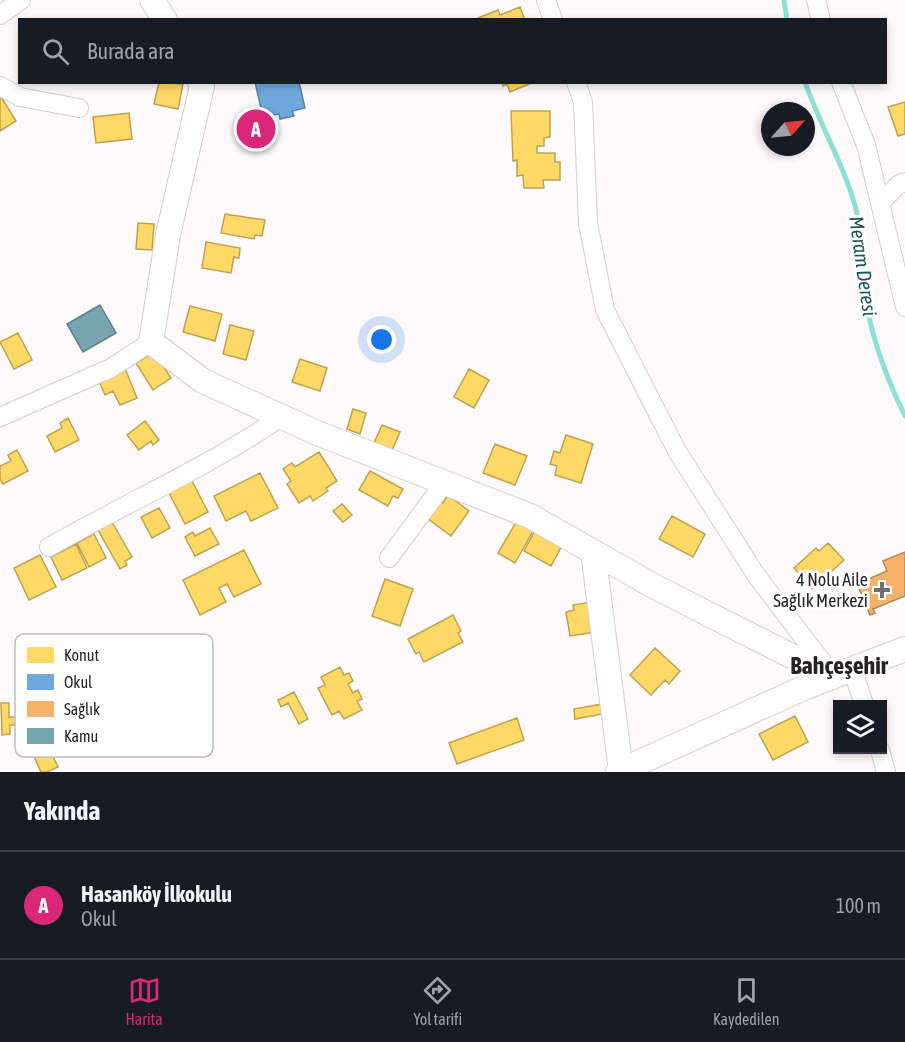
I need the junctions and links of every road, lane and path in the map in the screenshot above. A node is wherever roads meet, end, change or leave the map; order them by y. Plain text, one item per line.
1 (21, 0) edge
2 (152, 0) edge
3 (546, 0) edge
4 (816, 0) edge
5 (0, 15) edge
6 (164, 18) edge
7 (552, 18) edge
8 (820, 18) edge
9 (200, 84) edge
10 (577, 84) edge
11 (842, 84) edge
12 (0, 86) edge
13 (79, 108) dead end
14 (905, 182) edge
15 (880, 202) junction
16 (905, 307) edge
17 (151, 342) junction
18 (0, 417) edge
19 (281, 417) junction
20 (444, 483) junction
21 (50, 547) dead end
22 (593, 552) junction
23 (389, 558) dead end
24 (905, 649) edge
25 (843, 673) junction
26 (861, 700) edge
27 (881, 754) edge
28 (620, 771) edge
29 (886, 772) edge

1 - 5 street
2 - 6 street
3 - 7 street
4 - 8 street
9 - 17 street
10 - 25 street
11 - 15 street
12 - 13 street
14 - 15 street
15 - 16 street
17 - 18 street
17 - 19 street
19 - 20 street
19 - 21 street
20 - 22 street
20 - 23 street
22 - 25 street
22 - 28 street
24 - 25 street
25 - 26 street
25 - 28 street
27 - 29 street

